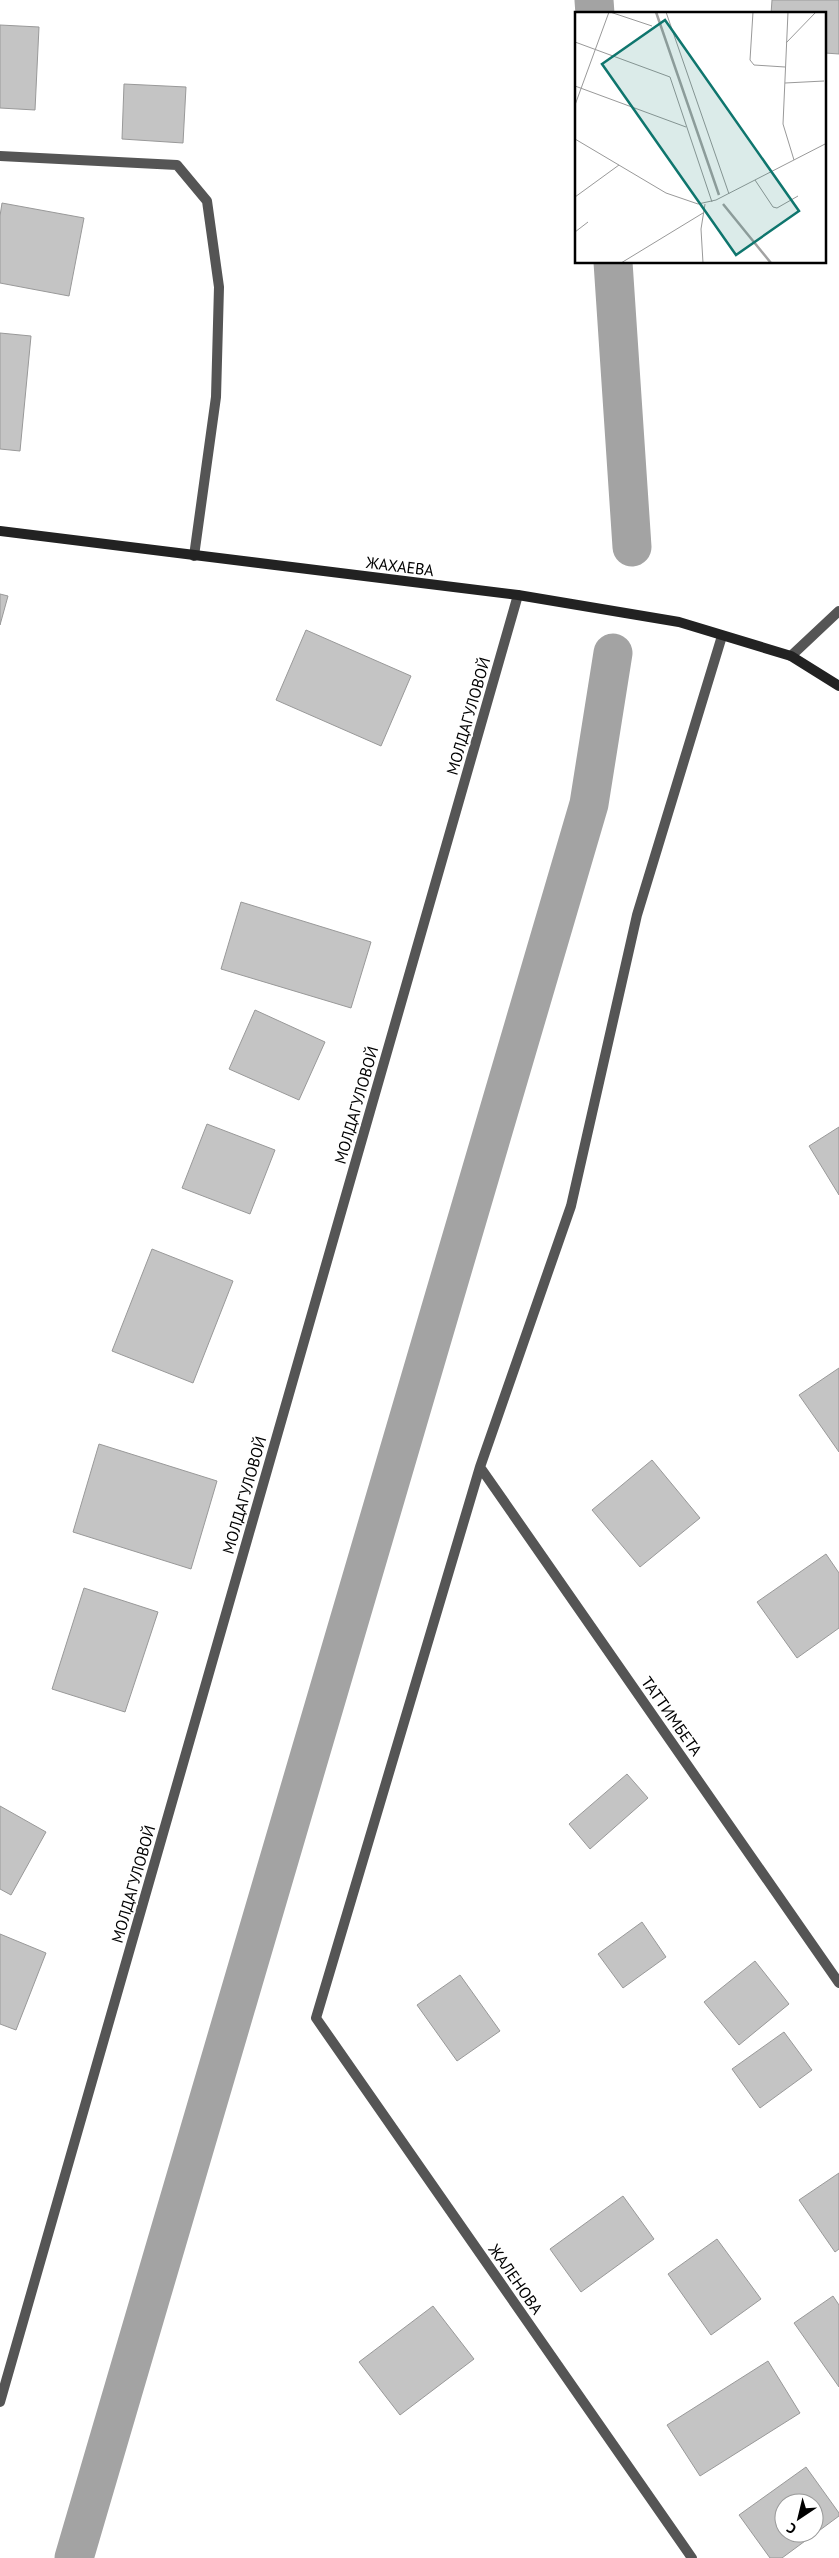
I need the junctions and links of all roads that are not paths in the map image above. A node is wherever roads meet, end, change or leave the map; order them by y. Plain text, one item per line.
1 (0, 156) edge
2 (0, 531) edge
3 (194, 556) junction
4 (518, 595) junction
5 (839, 611) edge
6 (722, 636) junction
7 (791, 656) junction
8 (839, 686) edge
9 (480, 1467) junction
10 (839, 1982) edge
11 (0, 2402) edge
12 (692, 2558) edge

1 - 3 street
2 - 3 street, ЖАХАЕВА
3 - 4 street, ЖАХАЕВА
4 - 6 street, ЖАХАЕВА
4 - 11 street, МОЛДАГУЛОВОЙ
5 - 7 street
6 - 7 street, ЖАХАЕВА
6 - 9 street
7 - 8 street, ЖАХАЕВА
9 - 10 street, ТАТТИМБЕТА
9 - 12 street, ЖАЛЕНОВА

